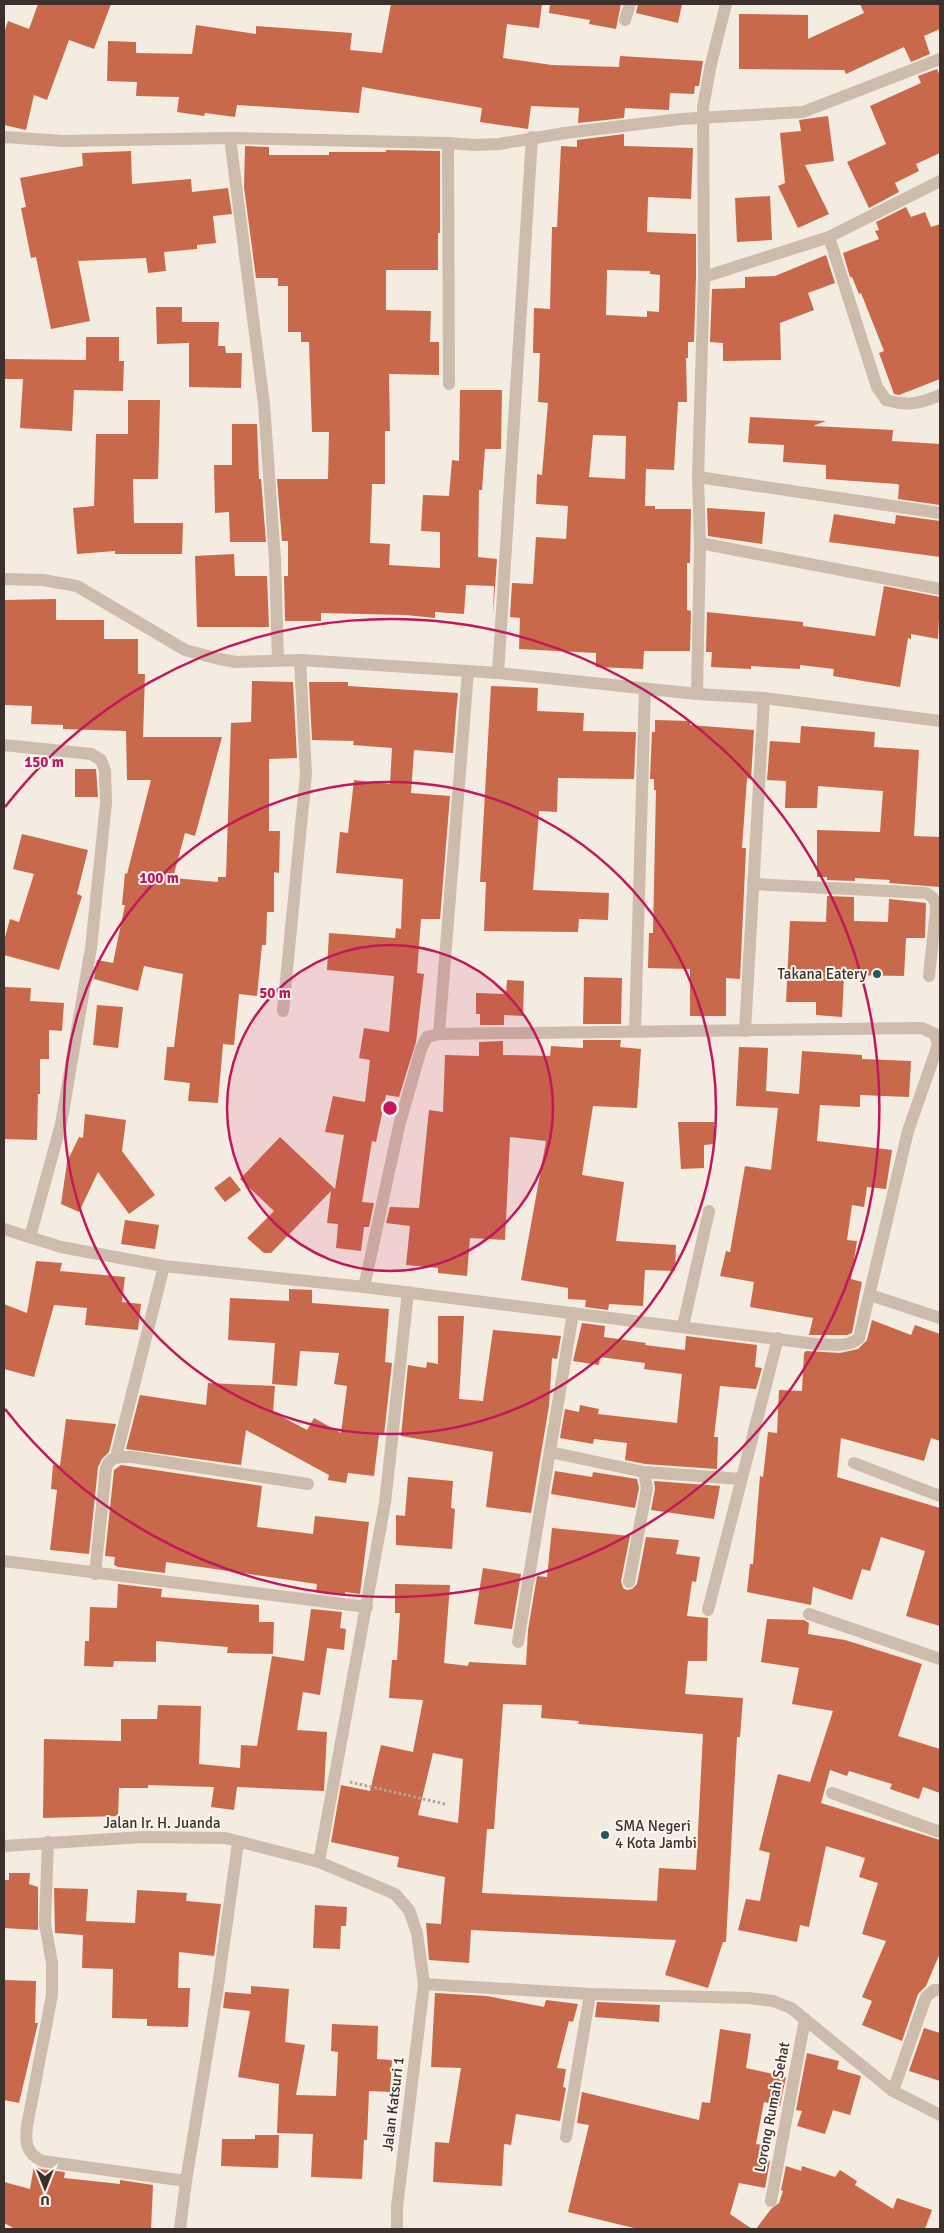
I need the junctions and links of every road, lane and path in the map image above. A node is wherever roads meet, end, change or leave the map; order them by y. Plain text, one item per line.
1 (630, 4) edge
2 (726, 4) edge
3 (625, 20) dead end
4 (939, 64) edge
5 (704, 117) junction
6 (4, 137) edge
7 (532, 137) junction
8 (230, 138) junction
9 (448, 143) junction
10 (940, 182) edge
11 (829, 237) junction
12 (704, 277) junction
13 (449, 384) dead end
14 (940, 395) edge
15 (698, 477) junction
16 (940, 513) edge
17 (700, 543) junction
18 (4, 579) edge
19 (940, 588) edge
20 (278, 660) junction
21 (300, 660) junction
22 (468, 671) junction
23 (498, 673) junction
24 (645, 689) junction
25 (697, 694) junction
26 (764, 698) junction
27 (940, 721) edge
28 (4, 745) edge
29 (753, 884) junction
30 (929, 976) dead end
31 (283, 1011) dead end
32 (635, 1031) junction
33 (745, 1031) junction
34 (439, 1034) junction
35 (709, 1211) dead end
36 (4, 1229) edge
37 (30, 1237) junction
38 (164, 1266) junction
39 (364, 1287) junction
40 (408, 1292) junction
41 (870, 1295) junction
42 (573, 1313) junction
43 (940, 1318) edge
44 (683, 1326) junction
45 (778, 1338) junction
46 (550, 1452) junction
47 (116, 1457) junction
48 (854, 1463) dead end
49 (644, 1472) junction
50 (742, 1479) junction
51 (308, 1484) dead end
52 (940, 1496) edge
53 (4, 1561) edge
54 (94, 1574) junction
55 (629, 1582) dead end
56 (367, 1608) junction
57 (708, 1610) dead end
58 (809, 1614) dead end
59 (518, 1642) dead end
60 (940, 1659) edge
61 (334, 1778) junction
62 (832, 1793) dead end
63 (445, 1804) dead end
64 (940, 1832) edge
65 (48, 1842) junction
66 (238, 1843) junction
67 (4, 1846) edge
68 (319, 1862) junction
69 (424, 1984) junction
70 (940, 1990) edge
71 (590, 1994) junction
72 (805, 2019) junction
73 (892, 2090) junction
74 (940, 2115) edge
75 (566, 2137) dead end
76 (186, 2181) junction
77 (771, 2201) dead end
78 (180, 2229) edge
79 (396, 2229) edge

1 - 3 street
2 - 5 street
4 - 5 street
5 - 7 street
5 - 12 street
6 - 8 street
7 - 9 street
7 - 23 street
8 - 9 street
8 - 20 street
9 - 13 street
10 - 11 street
11 - 12 street
11 - 14 street
12 - 15 street
15 - 16 street
15 - 17 street
17 - 19 street
17 - 25 street
18 - 20 street
20 - 21 street
21 - 22 street
21 - 31 street
22 - 23 street
22 - 34 street
23 - 24 street
24 - 25 street
24 - 32 street
25 - 26 street
26 - 27 street
26 - 29 street
28 - 37 street
29 - 30 street
29 - 33 street
32 - 33 street
32 - 34 street
33 - 41 street
34 - 39 street
35 - 44 street
36 - 37 street
37 - 38 street
38 - 39 street
38 - 47 street
39 - 40 street
40 - 42 street
40 - 56 street
41 - 43 street
41 - 45 street
42 - 44 street
42 - 46 street
44 - 45 street
45 - 50 street
46 - 49 street
46 - 59 street
47 - 51 street
47 - 54 street
48 - 52 street
49 - 50 street
49 - 55 street
50 - 57 street
53 - 54 street
54 - 56 street
56 - 61 street
58 - 60 street
61 - 63 path
61 - 68 street
62 - 64 street
65 - 66 street, Jalan Ir. H. Juanda
65 - 67 street, Jalan Ir. H. Juanda
65 - 76 street
66 - 68 street, Jalan Ir. H. Juanda
66 - 76 street
68 - 69 street, Jalan Ir. H. Juanda
69 - 71 street
69 - 79 street, Jalan Katsuri 1
70 - 73 street
71 - 72 street
71 - 75 street
72 - 73 street
72 - 77 street, Lorong Rumah Sehat
73 - 74 street
76 - 78 street

